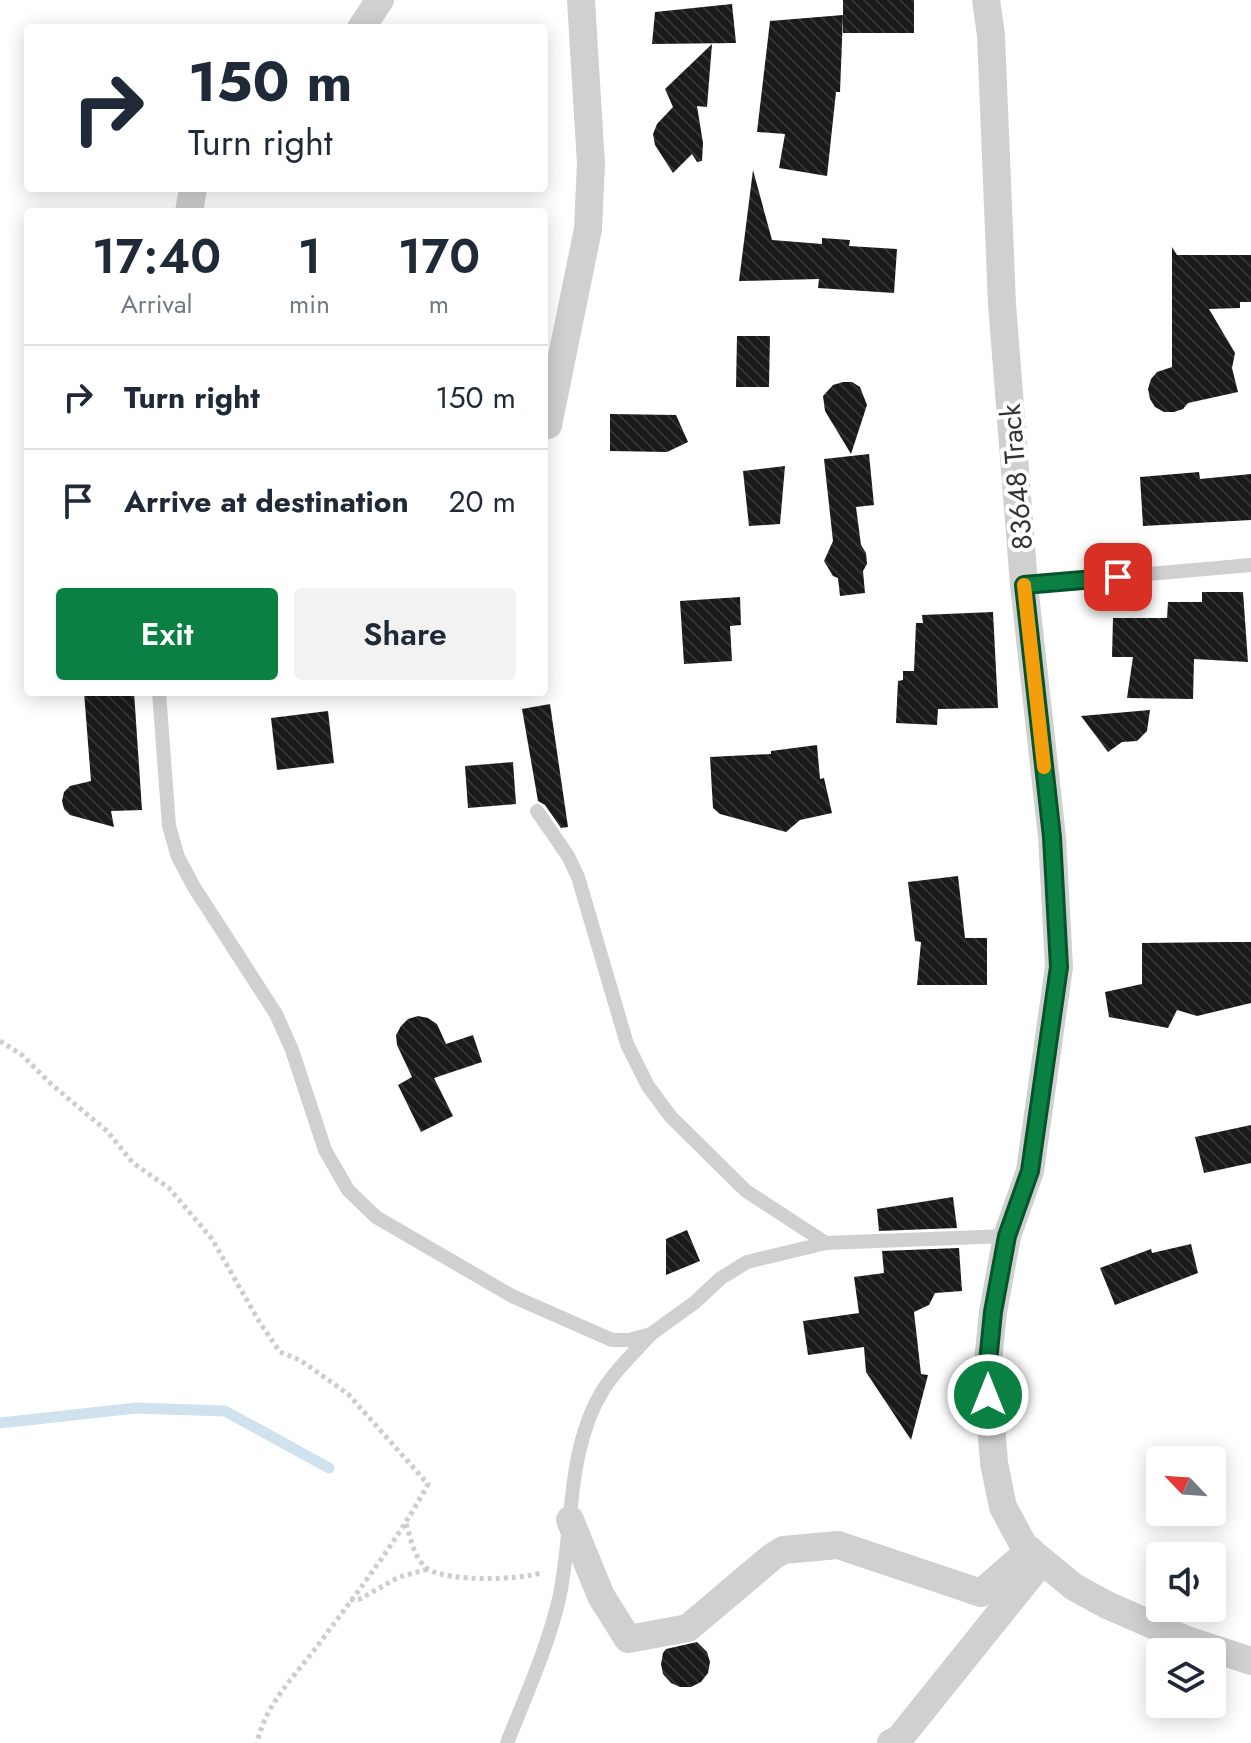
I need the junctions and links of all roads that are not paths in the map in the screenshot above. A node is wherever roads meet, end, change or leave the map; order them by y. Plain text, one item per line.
1 (380, 0) edge
2 (581, 0) edge
3 (986, 0) edge
4 (364, 24) edge
5 (548, 425) dead end
6 (1251, 565) edge
7 (1024, 585) junction
8 (159, 696) edge
9 (537, 811) dead end
10 (1007, 1236) junction
11 (826, 1243) junction
12 (651, 1334) junction
13 (570, 1520) junction
14 (1036, 1556) junction
15 (1251, 1661) edge
16 (507, 1743) edge
17 (891, 1743) edge

1 - 4 street
2 - 5 street
3 - 7 street, 83648 Track
6 - 7 lane
7 - 10 street, 83648 Track
8 - 12 lane
9 - 11 lane
10 - 11 lane
10 - 14 street, 83648 Track
11 - 12 lane
12 - 13 lane
13 - 14 street
13 - 16 lane
14 - 15 street, 83648 Track
14 - 17 street

